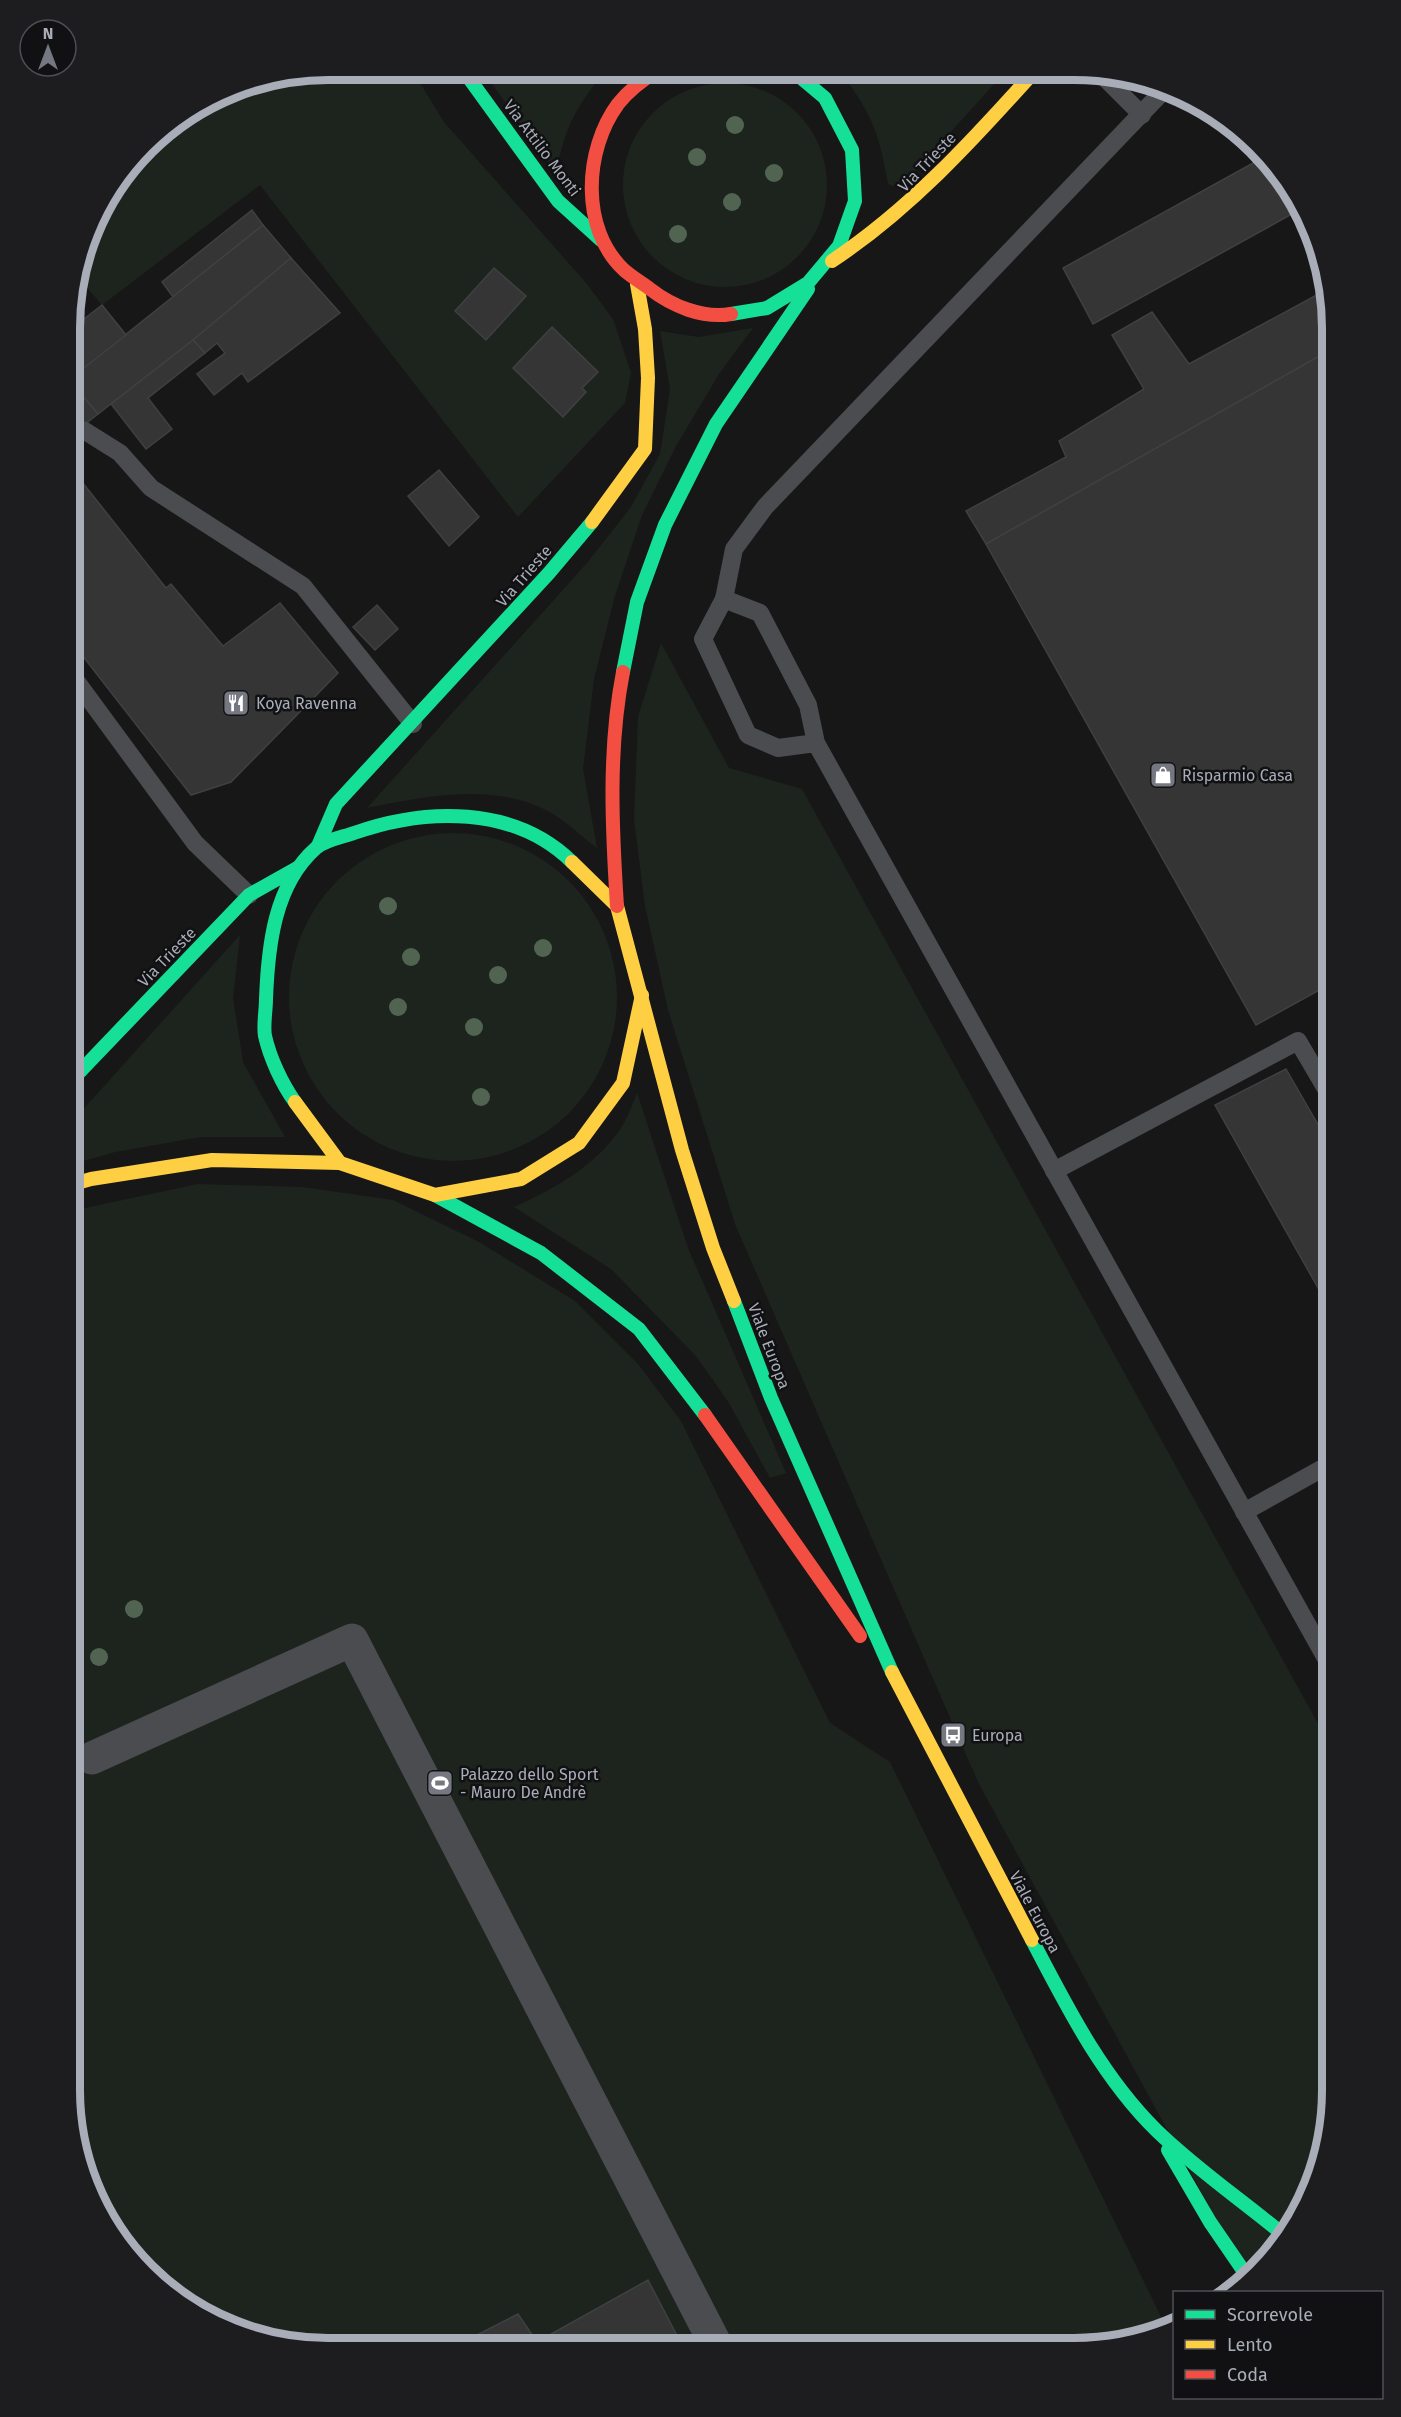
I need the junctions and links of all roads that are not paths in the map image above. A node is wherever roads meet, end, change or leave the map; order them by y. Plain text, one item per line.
1 (470, 80) edge
2 (642, 80) edge
3 (804, 80) edge
4 (1026, 80) edge
5 (1109, 82) edge
6 (1160, 95) edge
7 (1142, 115) junction
8 (602, 240) junction
9 (832, 261) junction
10 (814, 282) junction
11 (637, 284) junction
12 (80, 430) edge
13 (724, 599) junction
14 (80, 686) edge
15 (413, 724) junction
16 (816, 743) junction
17 (318, 846) junction
18 (297, 868) junction
19 (249, 895) junction
20 (617, 906) junction
21 (642, 995) junction
22 (80, 1072) edge
23 (1322, 1082) edge
24 (340, 1163) junction
25 (1054, 1171) junction
26 (80, 1182) edge
27 (435, 1195) junction
28 (1322, 1469) edge
29 (1244, 1512) junction
30 (1322, 1652) edge
31 (903, 1696) junction
32 (92, 1758) dead end
33 (1157, 2131) junction
34 (1278, 2230) edge
35 (1243, 2270) edge
36 (712, 2337) edge

1 - 8 main road, Via Attilio Monti
2 - 8 main road
3 - 9 main road
4 - 9 main road, Via Trieste
5 - 7 lane
6 - 7 lane
7 - 13 lane
8 - 11 main road, Via Attilio Monti
9 - 10 main road
10 - 11 main road
10 - 20 main road
11 - 15 main road, Via Trieste
12 - 15 lane
13 - 16 lane
13 - 16 lane
14 - 19 lane
15 - 17 main road, Via Trieste
16 - 25 lane
17 - 18 main road
17 - 20 main road
18 - 19 main road, Via Trieste
18 - 24 main road
19 - 22 main road, Via Trieste
20 - 21 main road, Viale Europa
21 - 27 main road
21 - 31 main road, Viale Europa
23 - 25 lane
24 - 26 main road
24 - 27 main road, Viale Europa
25 - 29 lane
27 - 31 main road, Viale Europa
28 - 29 lane
29 - 30 lane
31 - 33 main road, Viale Europa
32 - 36 street
33 - 34 main road, Viale Europa
33 - 35 main road, Viale Europa

